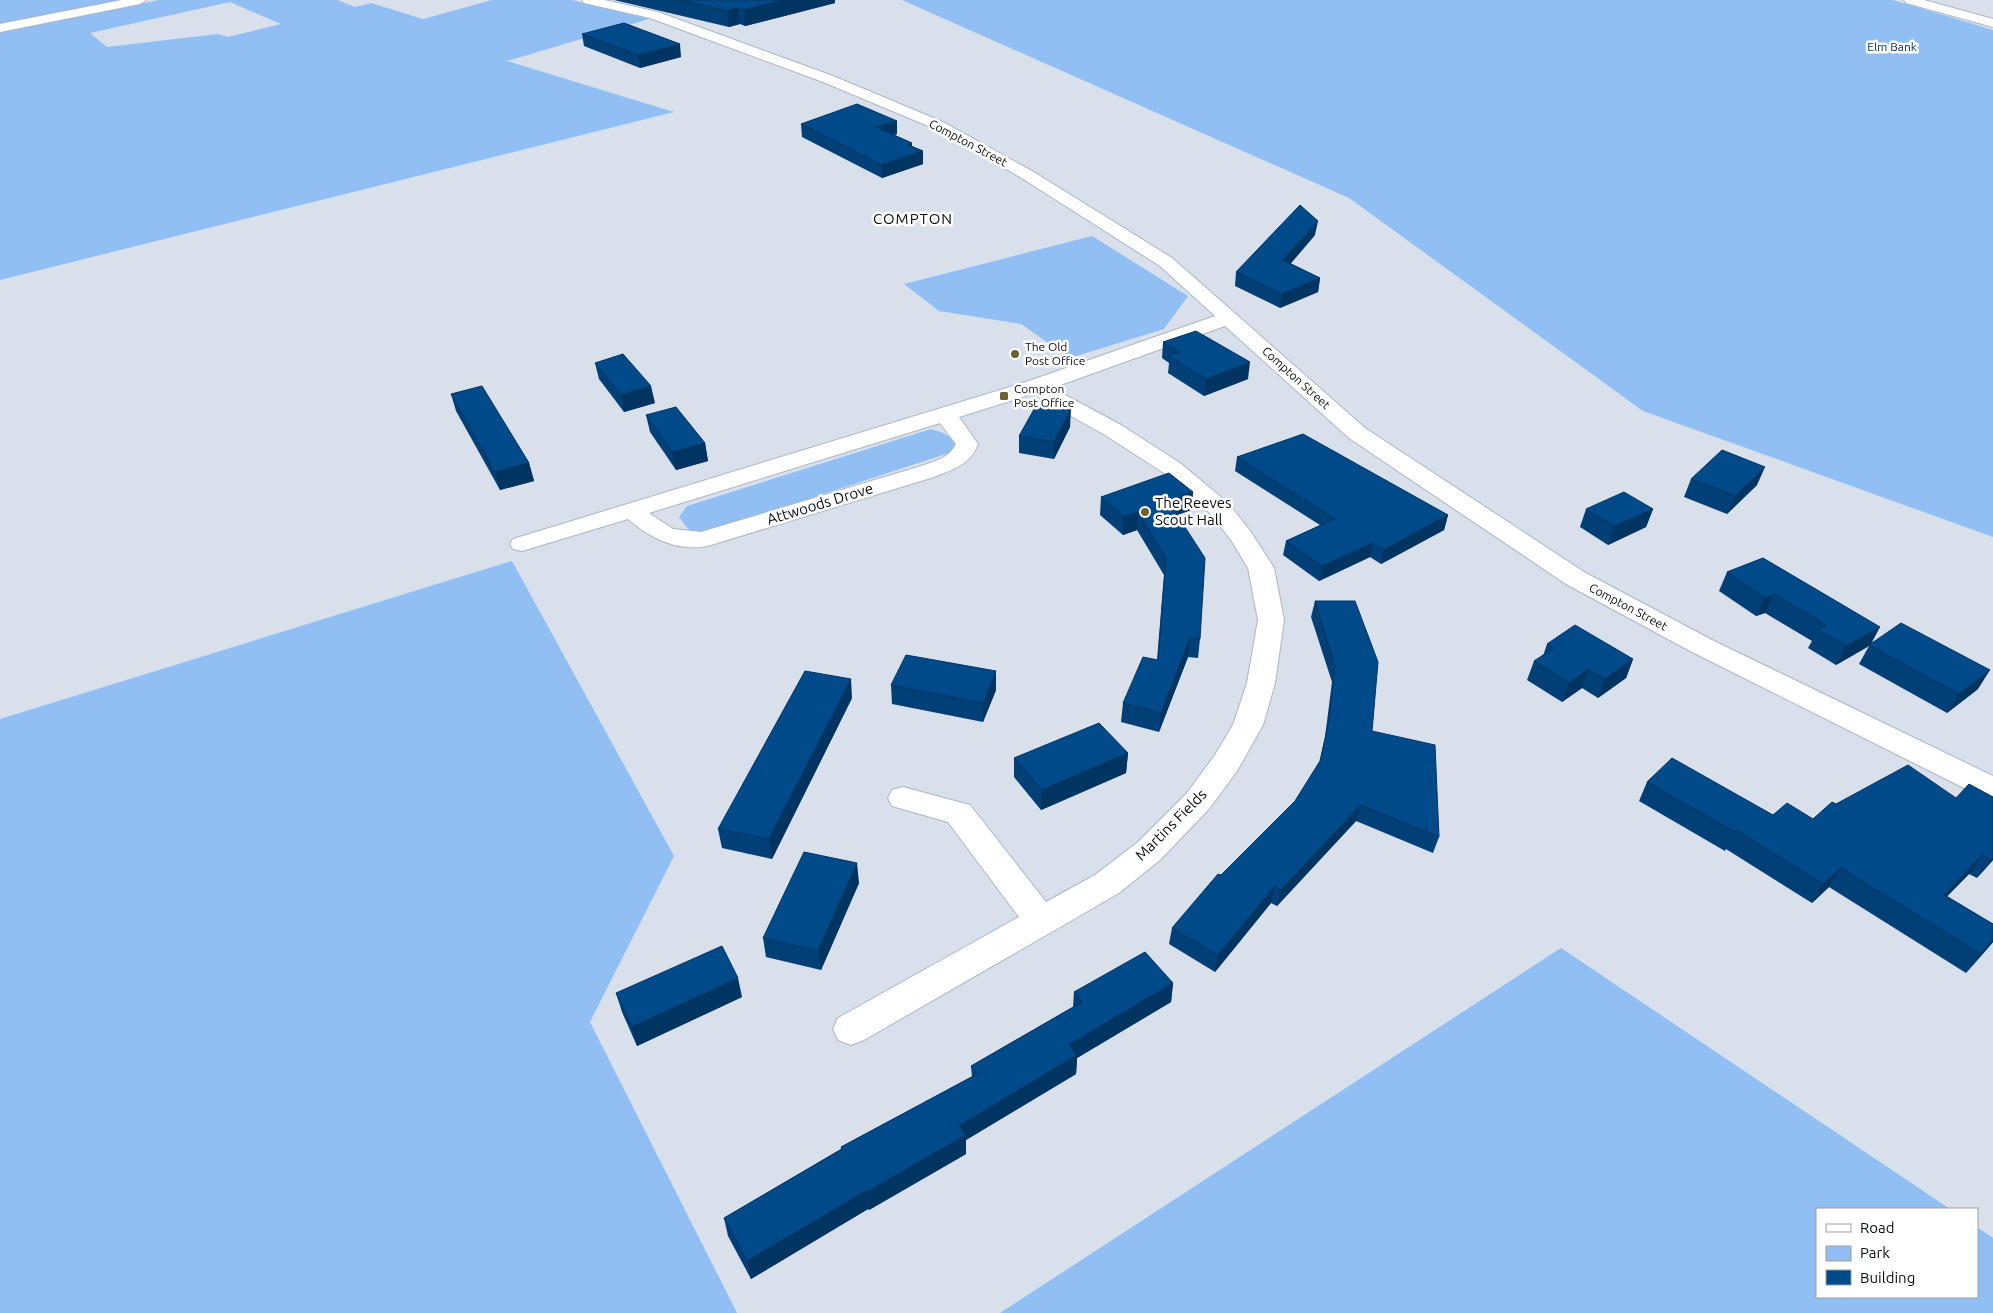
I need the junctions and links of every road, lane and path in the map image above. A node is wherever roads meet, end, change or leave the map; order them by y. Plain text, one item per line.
1 (140, 0) edge
2 (588, 0) edge
3 (1910, 0) edge
4 (1993, 23) edge
5 (0, 28) edge
6 (1228, 318) junction
7 (1034, 387) junction
8 (945, 414) junction
9 (634, 512) junction
10 (522, 544) dead end
11 (1993, 789) edge
12 (902, 798) dead end
13 (1041, 921) junction
14 (851, 1028) dead end

1 - 5 street
2 - 6 street, Compton Street
3 - 4 street
6 - 7 street
6 - 11 street, Compton Street
7 - 8 street
7 - 13 street, Martins Fields
8 - 9 street
8 - 9 street, Attwoods Drove
9 - 10 street
12 - 13 street
13 - 14 street, Martins Fields

